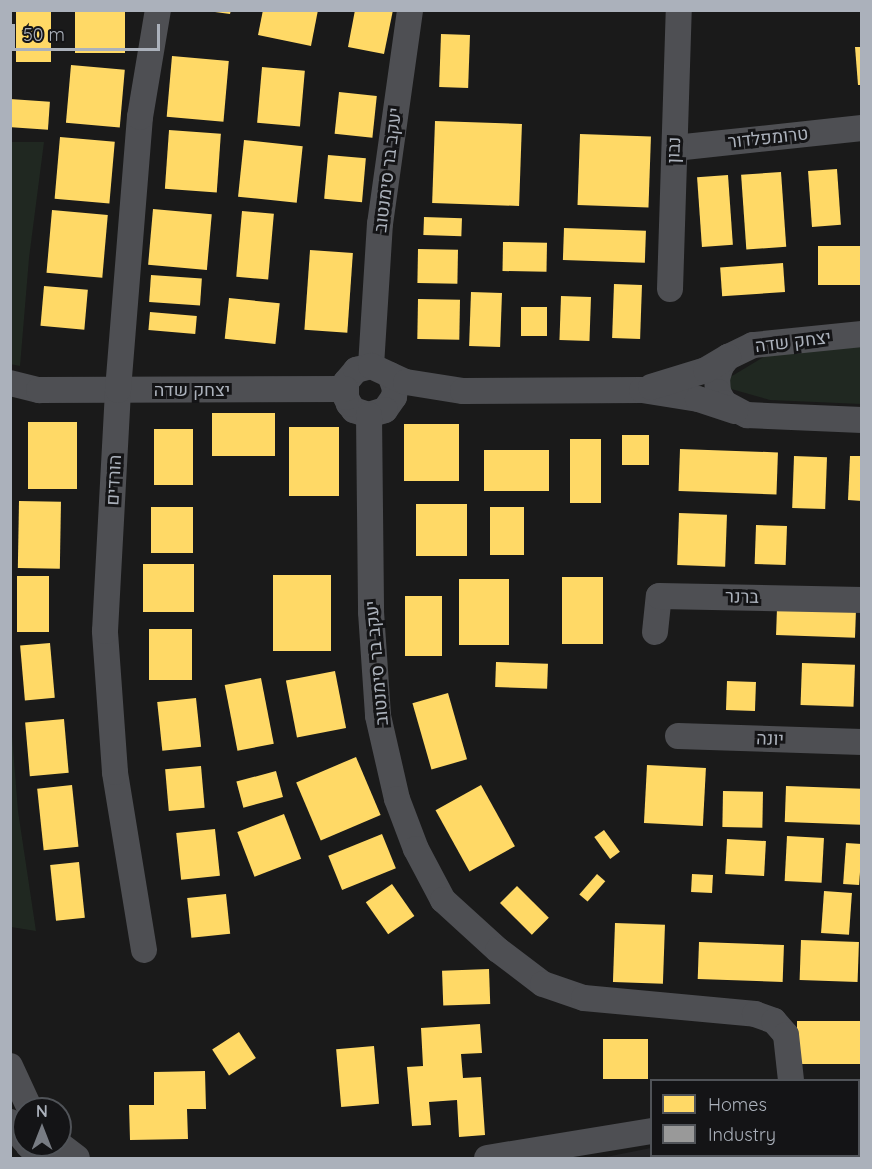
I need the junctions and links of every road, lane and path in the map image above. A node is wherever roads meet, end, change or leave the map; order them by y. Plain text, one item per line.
1 (158, 10) edge
2 (410, 10) edge
3 (679, 10) edge
4 (861, 128) edge
5 (675, 148) junction
6 (670, 289) dead end
7 (861, 334) edge
8 (728, 357) junction
9 (380, 370) junction
10 (10, 383) edge
11 (345, 389) junction
12 (39, 390) junction
13 (118, 390) junction
14 (633, 390) junction
15 (462, 391) junction
16 (10, 398) edge
17 (735, 411) junction
18 (377, 413) junction
19 (861, 420) edge
20 (861, 600) edge
21 (655, 632) dead end
22 (678, 736) dead end
23 (861, 742) edge
24 (144, 950) dead end
25 (10, 1066) edge
26 (791, 1079) edge
27 (24, 1097) edge
28 (650, 1131) edge
29 (488, 1158) edge

1 - 13 street, הורדים
2 - 9 street, יעקב בר סימנטוב
3 - 5 street, נבון
4 - 5 street, טרומפלדור
5 - 6 street, נבון
7 - 8 street, יצחק שדה
8 - 14 street, יצחק שדה
8 - 17 street
9 - 11 street
9 - 15 street, יצחק שדה
9 - 18 street
10 - 12 street, יצחק שדה
11 - 13 street, יצחק שדה
11 - 18 street
12 - 13 street, יצחק שדה
12 - 16 street, יצחק שדה
13 - 24 street, הורדים
14 - 15 street, יצחק שדה
14 - 17 street, יצחק שדה
15 - 18 street, יצחק שדה
17 - 19 street, יצחק שדה
18 - 26 street, יעקב בר סימנטוב
20 - 21 street, ברנר
22 - 23 street, יונה
25 - 27 street
28 - 29 street

